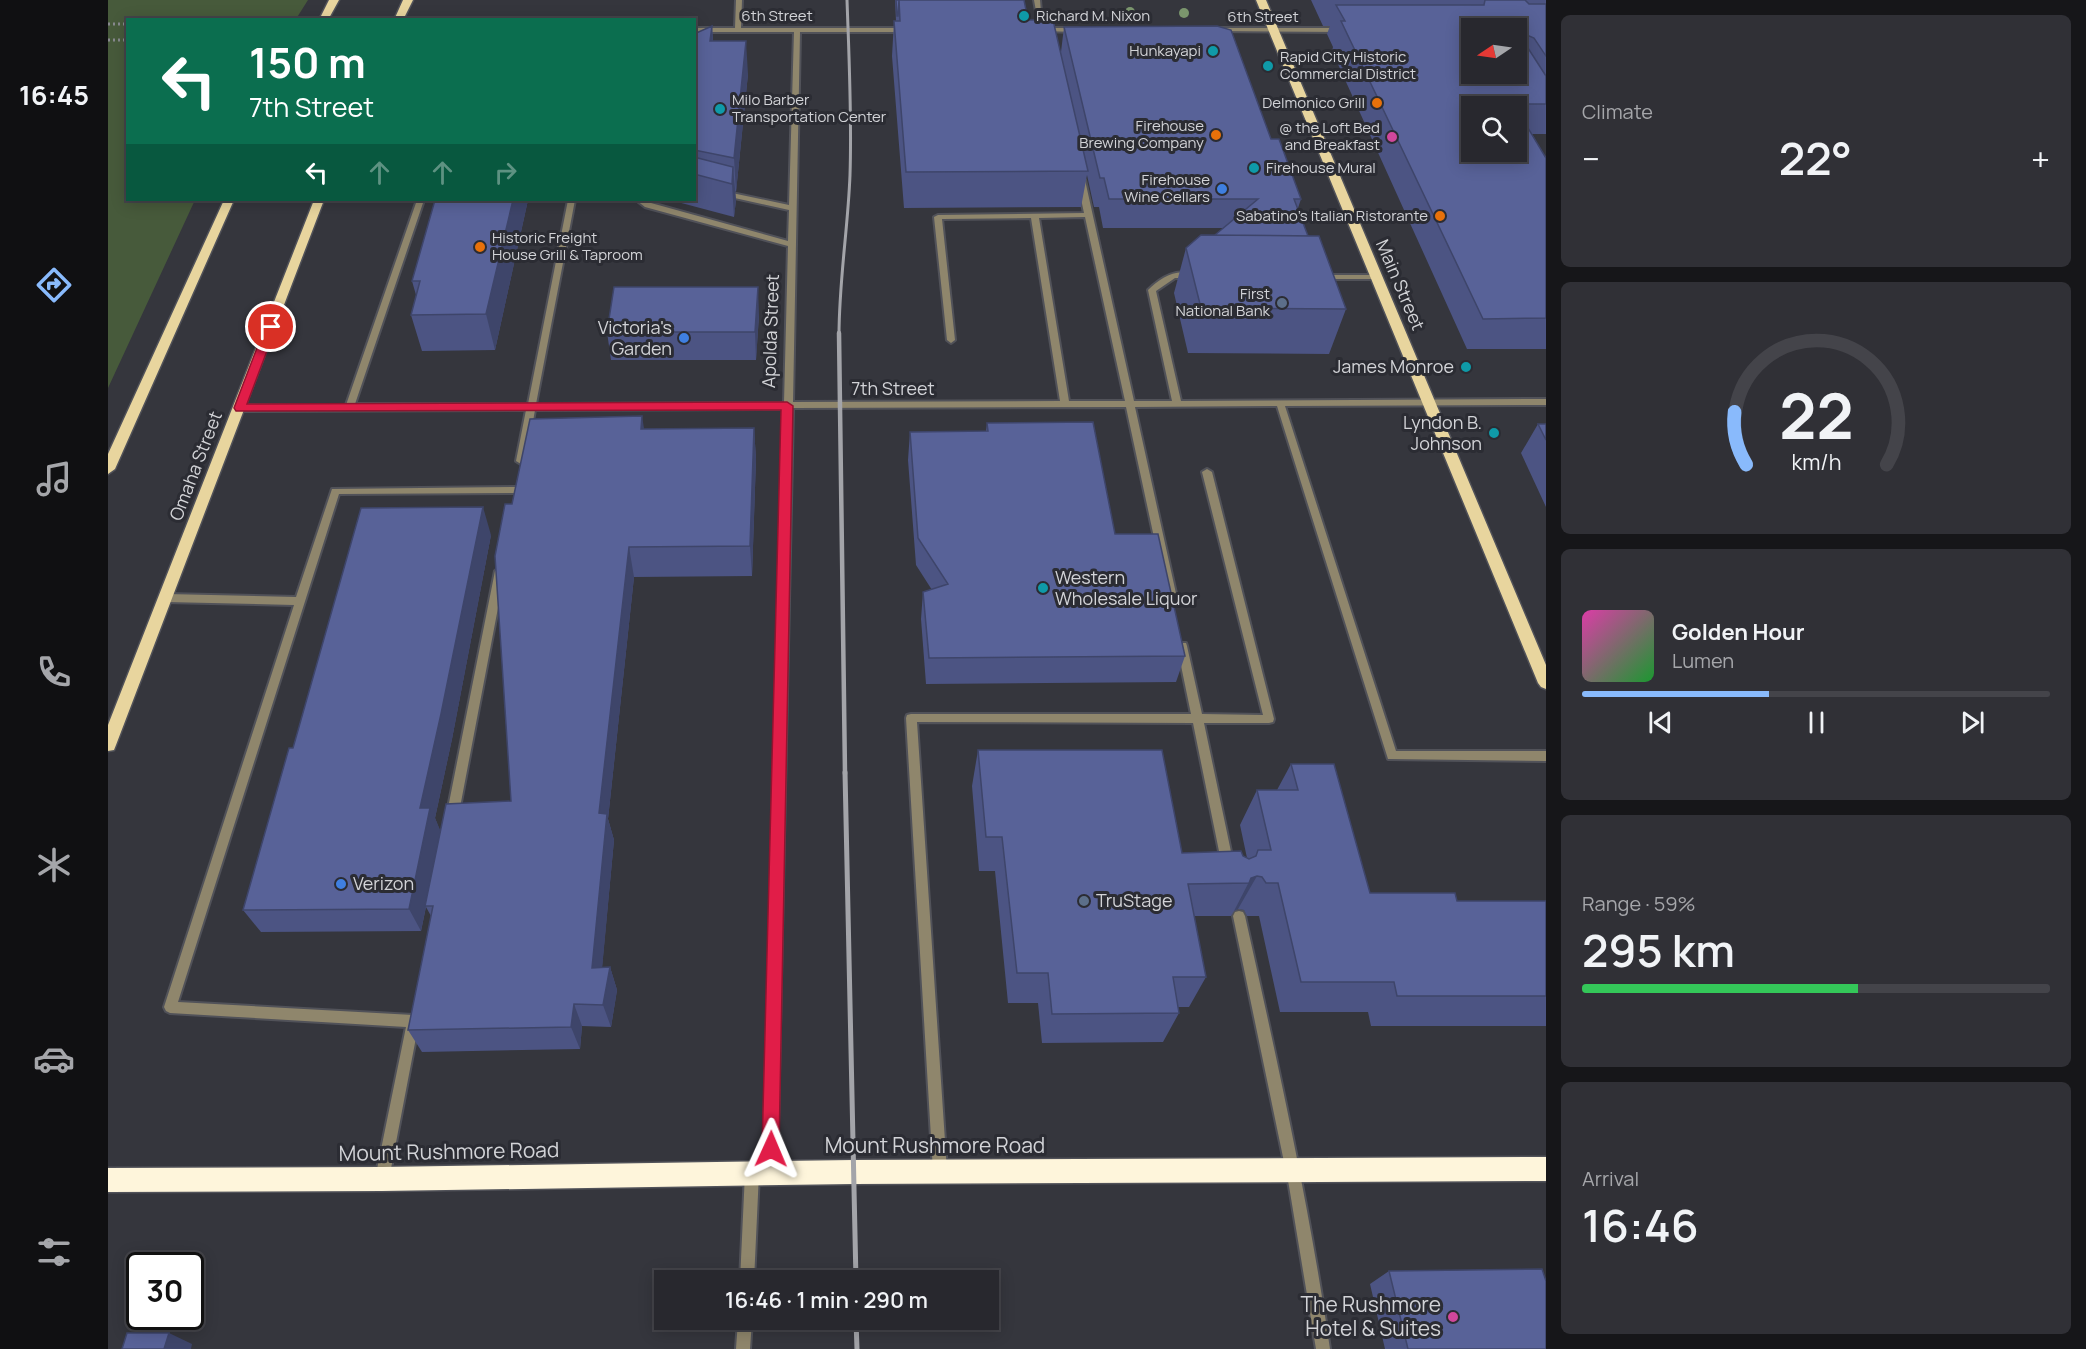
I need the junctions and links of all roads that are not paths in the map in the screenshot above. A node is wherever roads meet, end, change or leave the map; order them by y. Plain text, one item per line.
1 (334, 0) edge
2 (408, 0) edge
3 (739, 0) edge
4 (1037, 0) edge
5 (1261, 0) edge
6 (1040, 11) dead end
7 (324, 18) edge
8 (399, 18) edge
9 (696, 30) edge
10 (738, 30) junction
11 (797, 30) junction
12 (919, 30) edge
13 (1037, 30) edge
14 (1048, 30) junction
15 (1083, 30) edge
16 (1211, 30) edge
17 (1274, 30) junction
18 (1354, 30) edge
19 (1051, 42) edge
20 (1079, 169) edge
21 (696, 188) edge
22 (229, 201) edge
23 (319, 201) edge
24 (420, 201) edge
25 (571, 201) edge
26 (642, 201) edge
27 (792, 208) junction
28 (1035, 216) junction
29 (1089, 216) junction
30 (792, 245) junction
31 (1196, 276) edge
32 (1308, 276) edge
33 (1377, 277) junction
34 (951, 340) dead end
35 (1546, 402) edge
36 (1177, 403) junction
37 (1280, 403) junction
38 (1430, 403) junction
39 (1065, 404) junction
40 (1131, 404) junction
41 (787, 406) junction
42 (350, 407) junction
43 (240, 408) junction
44 (531, 408) junction
45 (108, 468) edge
46 (1207, 472) dead end
47 (502, 559) edge
48 (166, 598) junction
49 (299, 601) junction
50 (1175, 613) edge
51 (1180, 636) edge
52 (1546, 683) edge
53 (1197, 718) junction
54 (108, 745) edge
55 (1546, 756) edge
56 (451, 825) edge
57 (1229, 873) edge
58 (1239, 916) edge
59 (1546, 1169) edge
60 (1294, 1170) junction
61 (940, 1171) junction
62 (761, 1173) junction
63 (382, 1179) junction
64 (108, 1180) edge
65 (748, 1270) edge
66 (744, 1330) edge
67 (743, 1349) edge
68 (1323, 1349) edge

1 - 7 main road
2 - 8 main road
3 - 10 street
4 - 6 street
5 - 17 main road, Main Street
9 - 10 street, 6th Street
10 - 11 street, 6th Street
11 - 12 street, 6th Street
11 - 27 street, Apolda Street
13 - 14 street
14 - 15 street
14 - 19 street
16 - 17 street, 6th Street
17 - 18 street, 6th Street
17 - 33 main road, Main Street
20 - 29 street
21 - 27 street
22 - 45 main road
23 - 43 main road, Omaha Street
24 - 42 street
25 - 44 street
26 - 30 street
27 - 30 street, Apolda Street
28 - 29 street
28 - 34 street
28 - 39 street
29 - 40 street
30 - 41 street, Apolda Street
31 - 36 street
32 - 33 street
33 - 38 main road, Main Street
35 - 38 street, 7th Street
36 - 37 street, 7th Street
36 - 40 street, 7th Street
37 - 38 street, 7th Street
37 - 55 street
38 - 52 main road, Main Street
39 - 40 street, 7th Street
39 - 41 street, 7th Street
40 - 50 street
41 - 44 street, 7th Street
41 - 62 street, Apolda Street
42 - 43 street, 7th Street
42 - 44 street, 7th Street
43 - 48 main road, Omaha Street
44 - 49 street
46 - 53 street
47 - 56 street
48 - 49 street
48 - 54 main road, Omaha Street
49 - 63 street
51 - 53 street
53 - 57 street
53 - 61 street
58 - 60 street
59 - 60 highway, Mount Rushmore Road
60 - 61 highway, Mount Rushmore Road
60 - 68 street
61 - 62 highway, Mount Rushmore Road
62 - 63 highway, Mount Rushmore Road
62 - 65 street, Apolda Street
63 - 64 highway, Mount Rushmore Road
66 - 67 street

